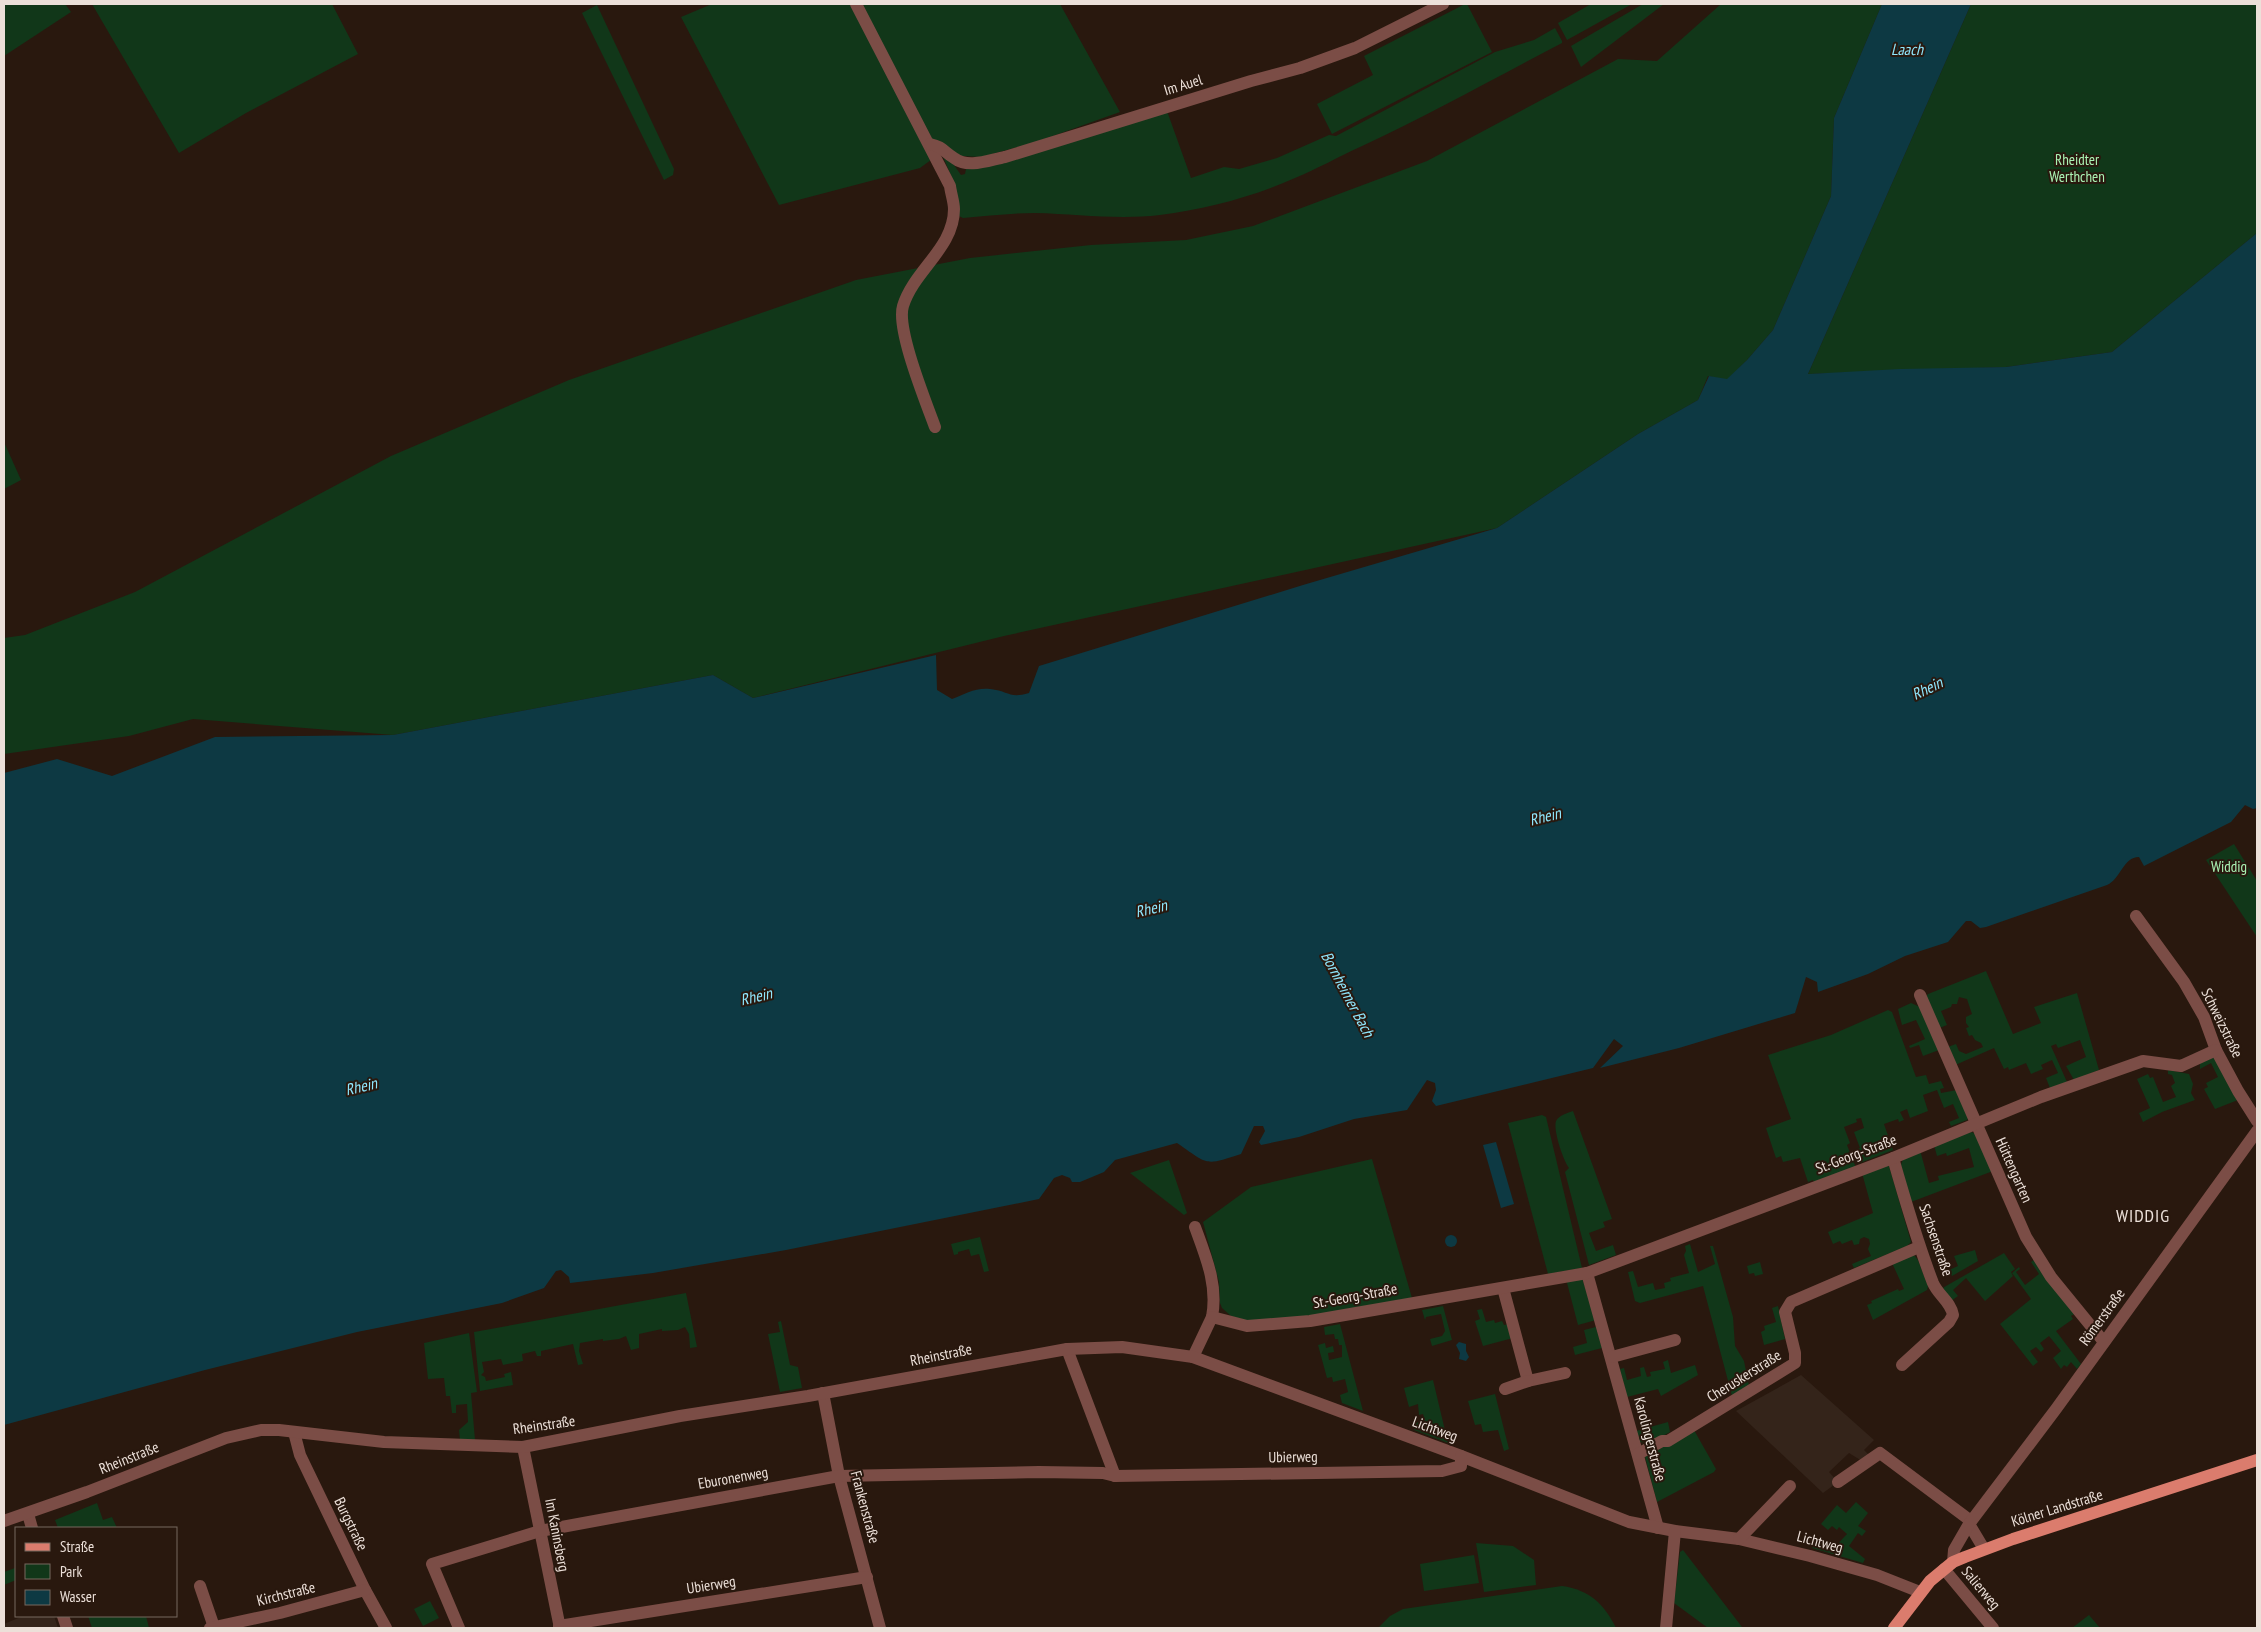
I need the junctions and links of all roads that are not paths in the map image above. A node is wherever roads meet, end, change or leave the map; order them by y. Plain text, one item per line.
1 (856, 4) edge
2 (1443, 4) edge
3 (930, 144) junction
4 (935, 427) dead end
5 (2136, 916) dead end
6 (1920, 995) dead end
7 (2216, 1050) junction
8 (2257, 1121) edge
9 (1976, 1125) junction
10 (2257, 1131) edge
11 (1893, 1158) junction
12 (1195, 1227) dead end
13 (1919, 1247) junction
14 (1588, 1273) junction
15 (1503, 1288) junction
16 (1212, 1317) junction
17 (1675, 1340) dead end
18 (2104, 1342) junction
19 (1067, 1349) junction
20 (1193, 1357) junction
21 (1612, 1357) junction
22 (1902, 1365) dead end
23 (1565, 1373) dead end
24 (1528, 1381) junction
25 (1505, 1388) dead end
26 (823, 1393) junction
27 (294, 1432) junction
28 (523, 1447) junction
29 (1638, 1454) junction
30 (1461, 1456) junction
31 (2257, 1460) edge
32 (840, 1476) junction
33 (1115, 1476) junction
34 (1838, 1482) dead end
35 (1790, 1486) dead end
36 (28, 1514) junction
37 (4, 1521) edge
38 (1970, 1522) junction
39 (32, 1527) edge
40 (1658, 1528) junction
41 (540, 1531) junction
42 (1675, 1531) junction
43 (1739, 1539) junction
44 (1984, 1549) junction
45 (1949, 1565) junction
46 (867, 1576) junction
47 (200, 1586) dead end
48 (365, 1590) junction
49 (1920, 1592) junction
50 (560, 1627) edge
51 (212, 1628) edge
52 (386, 1628) edge
53 (459, 1628) edge
54 (880, 1628) edge
55 (1666, 1628) edge
56 (1894, 1628) edge
57 (1993, 1628) edge

1 - 3 street
2 - 3 street, Im Auel
3 - 4 street
5 - 7 street, Schweizstraße
6 - 9 street, Hüttengarten
7 - 8 street, Schweizstraße
7 - 9 street, St.-Georg-Straße
9 - 11 street, St.-Georg-Straße
9 - 18 street, Hüttengarten
10 - 18 street, Römerstraße
11 - 13 street, Sachsenstraße
11 - 14 street, St.-Georg-Straße
12 - 16 street
13 - 22 street, Sachsenstraße
13 - 29 street, Cheruskerstraße
14 - 15 street, St.-Georg-Straße
14 - 21 street, Karolingerstraße
15 - 16 street, St.-Georg-Straße
15 - 24 street
16 - 20 street
17 - 21 street
18 - 38 street, Römerstraße
19 - 20 street, Lichtweg
19 - 26 street, Rheinstraße
19 - 33 street
20 - 30 street, Lichtweg
21 - 29 street, Karolingerstraße
23 - 24 street
24 - 25 street
26 - 28 street, Rheinstraße
26 - 32 street, Frankenstraße
27 - 28 street, Rheinstraße
27 - 36 street, Rheinstraße
27 - 48 street, Burgstraße
28 - 41 street, Im Kaninsberg
29 - 40 street, Karolingerstraße
30 - 33 street, Ubierweg
30 - 40 street, Lichtweg
31 - 44 main road, Kölner Landstraße
32 - 33 street, Eburonenweg
32 - 41 street, Eburonenweg
32 - 46 street, Frankenstraße
34 - 38 street
35 - 43 street
36 - 37 street, Rheinstraße
36 - 39 street
38 - 44 street
38 - 45 street, Römerstraße
40 - 42 street, Lichtweg
41 - 50 street, Im Kaninsberg
41 - 53 street, Eburonenweg
42 - 43 street, Lichtweg
42 - 55 street
43 - 49 street, Lichtweg
44 - 45 main road, Kölner Landstraße
45 - 49 main road, Kölner Landstraße
45 - 57 street, Salierweg
46 - 50 street, Ubierweg
46 - 54 street, Frankenstraße
47 - 51 street, Kirchstraße
48 - 51 street, Kirchstraße
48 - 52 street, Burgstraße
49 - 56 main road, Kölner Landstraße

